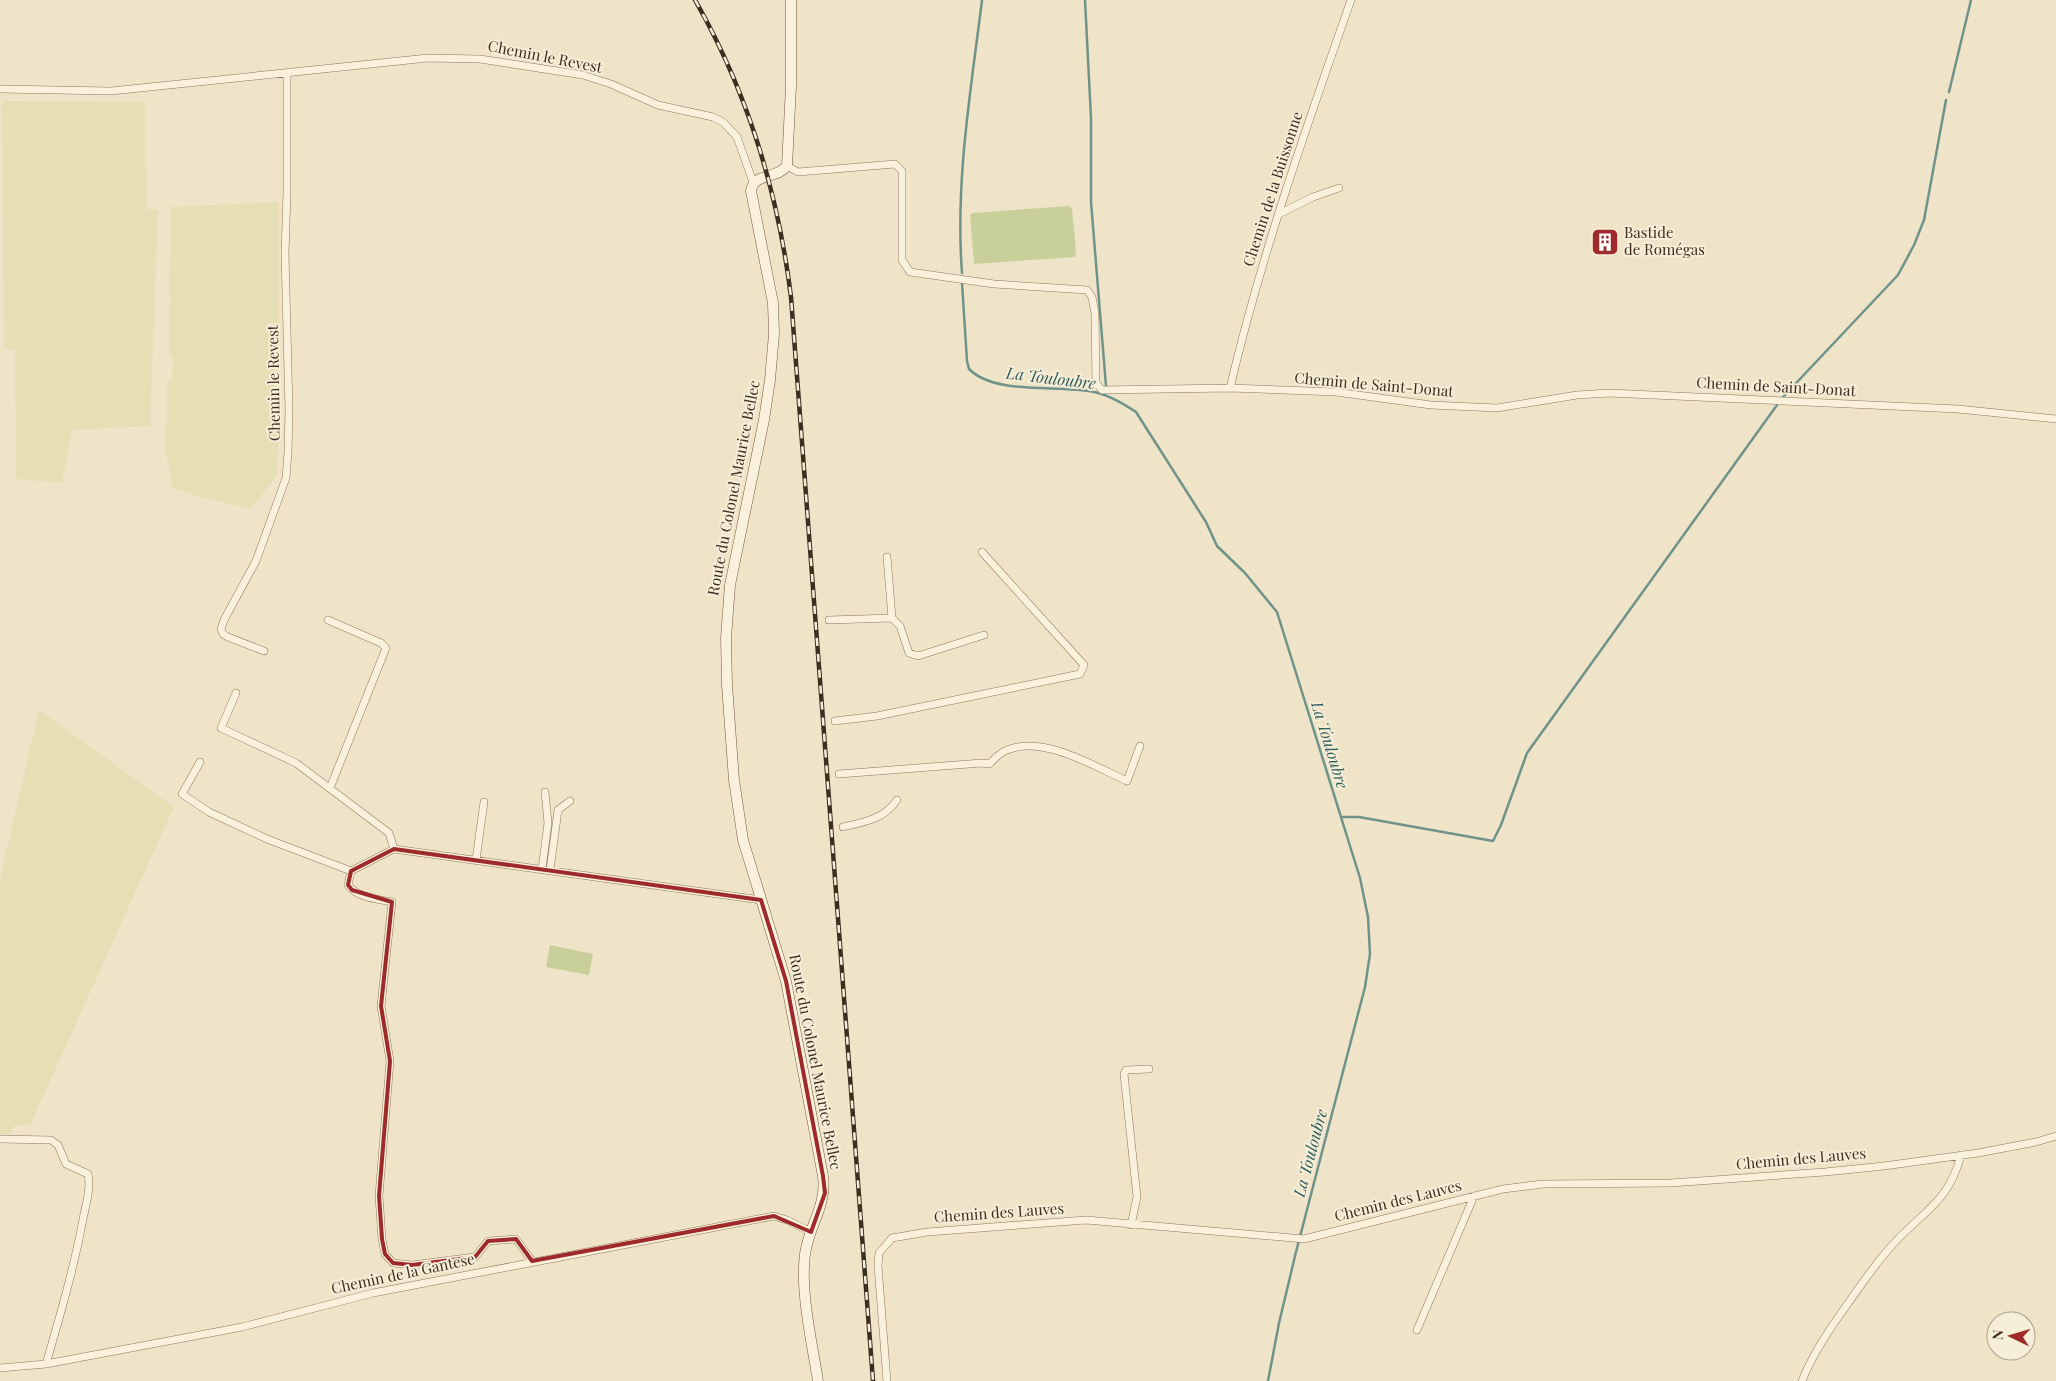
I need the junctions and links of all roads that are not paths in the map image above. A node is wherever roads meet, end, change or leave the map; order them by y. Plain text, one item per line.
1 (791, 0) edge
2 (1351, 0) edge
3 (287, 74) junction
4 (0, 89) edge
5 (787, 166) junction
6 (753, 182) junction
7 (1339, 188) dead end
8 (1279, 214) junction
9 (1230, 388) junction
10 (2056, 419) edge
11 (982, 552) dead end
12 (887, 557) dead end
13 (892, 618) junction
14 (328, 620) dead end
15 (829, 620) dead end
16 (984, 635) dead end
17 (264, 651) dead end
18 (236, 693) dead end
19 (835, 721) dead end
20 (1140, 746) dead end
21 (200, 762) dead end
22 (839, 774) dead end
23 (330, 788) junction
24 (545, 792) dead end
25 (898, 800) dead end
26 (570, 801) dead end
27 (484, 802) dead end
28 (843, 827) dead end
29 (394, 849) junction
30 (476, 860) junction
31 (546, 870) junction
32 (351, 871) junction
33 (761, 900) junction
34 (1149, 1069) dead end
35 (2056, 1136) edge
36 (0, 1140) edge
37 (1961, 1155) junction
38 (1474, 1196) junction
39 (1131, 1225) junction
40 (810, 1232) junction
41 (532, 1261) junction
42 (1417, 1330) dead end
43 (46, 1364) junction
44 (0, 1368) edge
45 (818, 1381) edge
46 (887, 1381) edge
47 (1802, 1381) edge

1 - 5 main road
2 - 8 street, Chemin de la Buissonne
3 - 4 street, Chemin le Revest
3 - 6 street, Chemin le Revest
3 - 17 street, Chemin le Revest
5 - 6 main road
5 - 9 street, Chemin de Saint-Donat
6 - 33 main road, Route du Colonel Maurice Bellec
7 - 8 street
8 - 9 street, Chemin de la Buissonne
9 - 10 street, Chemin de Saint-Donat
11 - 19 street
12 - 13 street
13 - 15 street
13 - 16 street
14 - 23 street
18 - 23 street
20 - 22 street
21 - 32 street
23 - 29 street
24 - 31 street
25 - 28 street
26 - 31 street
27 - 30 street
29 - 30 street
29 - 32 street
30 - 31 street
31 - 33 street
32 - 41 street
33 - 40 main road, Route du Colonel Maurice Bellec
34 - 39 street
35 - 37 street, Chemin des Lauves
36 - 43 street
37 - 38 street, Chemin des Lauves
37 - 47 street
38 - 39 street, Chemin des Lauves
38 - 42 street
39 - 46 street, Chemin des Lauves
40 - 41 street, Chemin de la Gantese
40 - 45 main road, Route du Colonel Maurice Bellec
41 - 43 street, Chemin de la Gantese
43 - 44 street, Chemin de la Gantese

